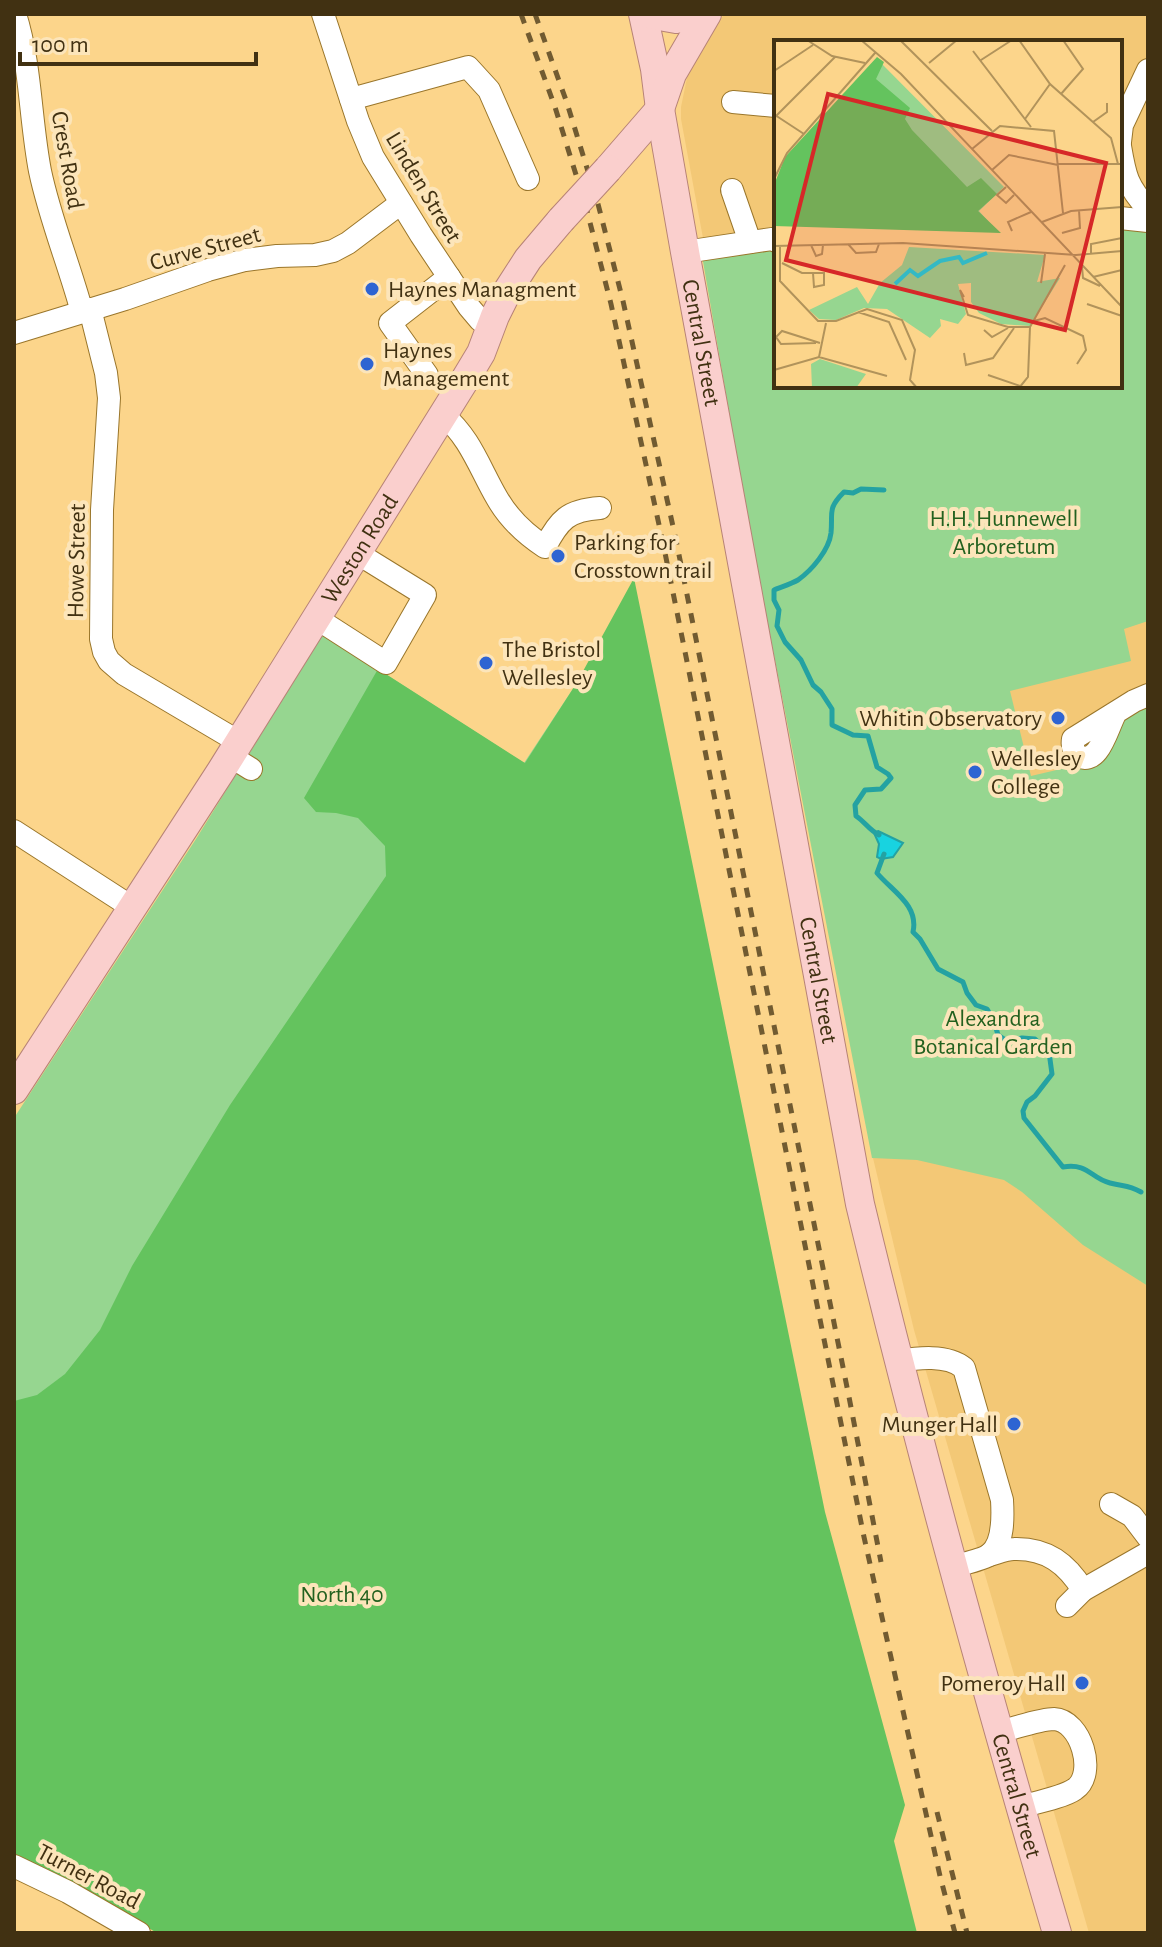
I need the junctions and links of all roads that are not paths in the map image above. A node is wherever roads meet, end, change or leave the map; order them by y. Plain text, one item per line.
1 (15, 14) edge
2 (323, 14) edge
3 (646, 14) edge
4 (694, 14) edge
5 (707, 14) edge
6 (1148, 70) edge
7 (351, 99) junction
8 (733, 102) dead end
9 (774, 106) edge
10 (660, 109) junction
11 (1122, 125) edge
12 (1122, 156) edge
13 (528, 179) dead end
14 (732, 190) dead end
15 (401, 203) junction
16 (1148, 209) edge
17 (1122, 218) edge
18 (1148, 221) edge
19 (774, 240) edge
20 (750, 242) junction
21 (685, 252) junction
22 (449, 277) junction
23 (86, 311) junction
24 (491, 327) junction
25 (14, 333) edge
26 (427, 375) dead end
27 (450, 404) junction
28 (600, 508) dead end
29 (357, 553) junction
30 (316, 618) junction
31 (1148, 695) edge
32 (1115, 714) dead end
33 (240, 756) junction
34 (14, 831) edge
35 (133, 908) junction
36 (14, 1090) edge
37 (898, 1361) junction
38 (1111, 1504) dead end
39 (1148, 1537) edge
40 (1148, 1553) edge
41 (989, 1555) junction
42 (952, 1567) junction
43 (998, 1732) junction
44 (1020, 1807) junction
45 (14, 1866) edge
46 (139, 1933) edge
47 (1057, 1933) edge

1 - 23 street, Crest Road
2 - 7 street, Linden Street
3 - 4 main road
3 - 10 main road, Central Street
5 - 10 main road, Weston Road
6 - 11 street
7 - 13 street
7 - 15 street, Linden Street
8 - 9 street
10 - 21 main road, Central Street
10 - 24 main road, Weston Road, bridge
12 - 16 street
14 - 20 street
15 - 22 street, Linden Street
15 - 23 street, Curve Street
17 - 18 street
19 - 20 street
20 - 21 street
21 - 37 main road, Central Street
22 - 24 street, Linden Street
22 - 26 street
23 - 25 street, Curve Street
23 - 33 street, Howe Street
24 - 27 main road, Weston Road
27 - 28 street
27 - 29 main road, Weston Road
29 - 30 main road, Weston Road
29 - 30 street
30 - 33 main road, Weston Road
31 - 32 street
33 - 35 main road, Weston Road
34 - 35 street
35 - 36 main road, Weston Road
37 - 41 street
37 - 42 main road, Central Street
38 - 39 street
40 - 41 street
41 - 42 street
42 - 43 main road, Central Street
43 - 44 main road, Central Street
43 - 44 street
44 - 47 main road, Central Street
45 - 46 street, Turner Road

